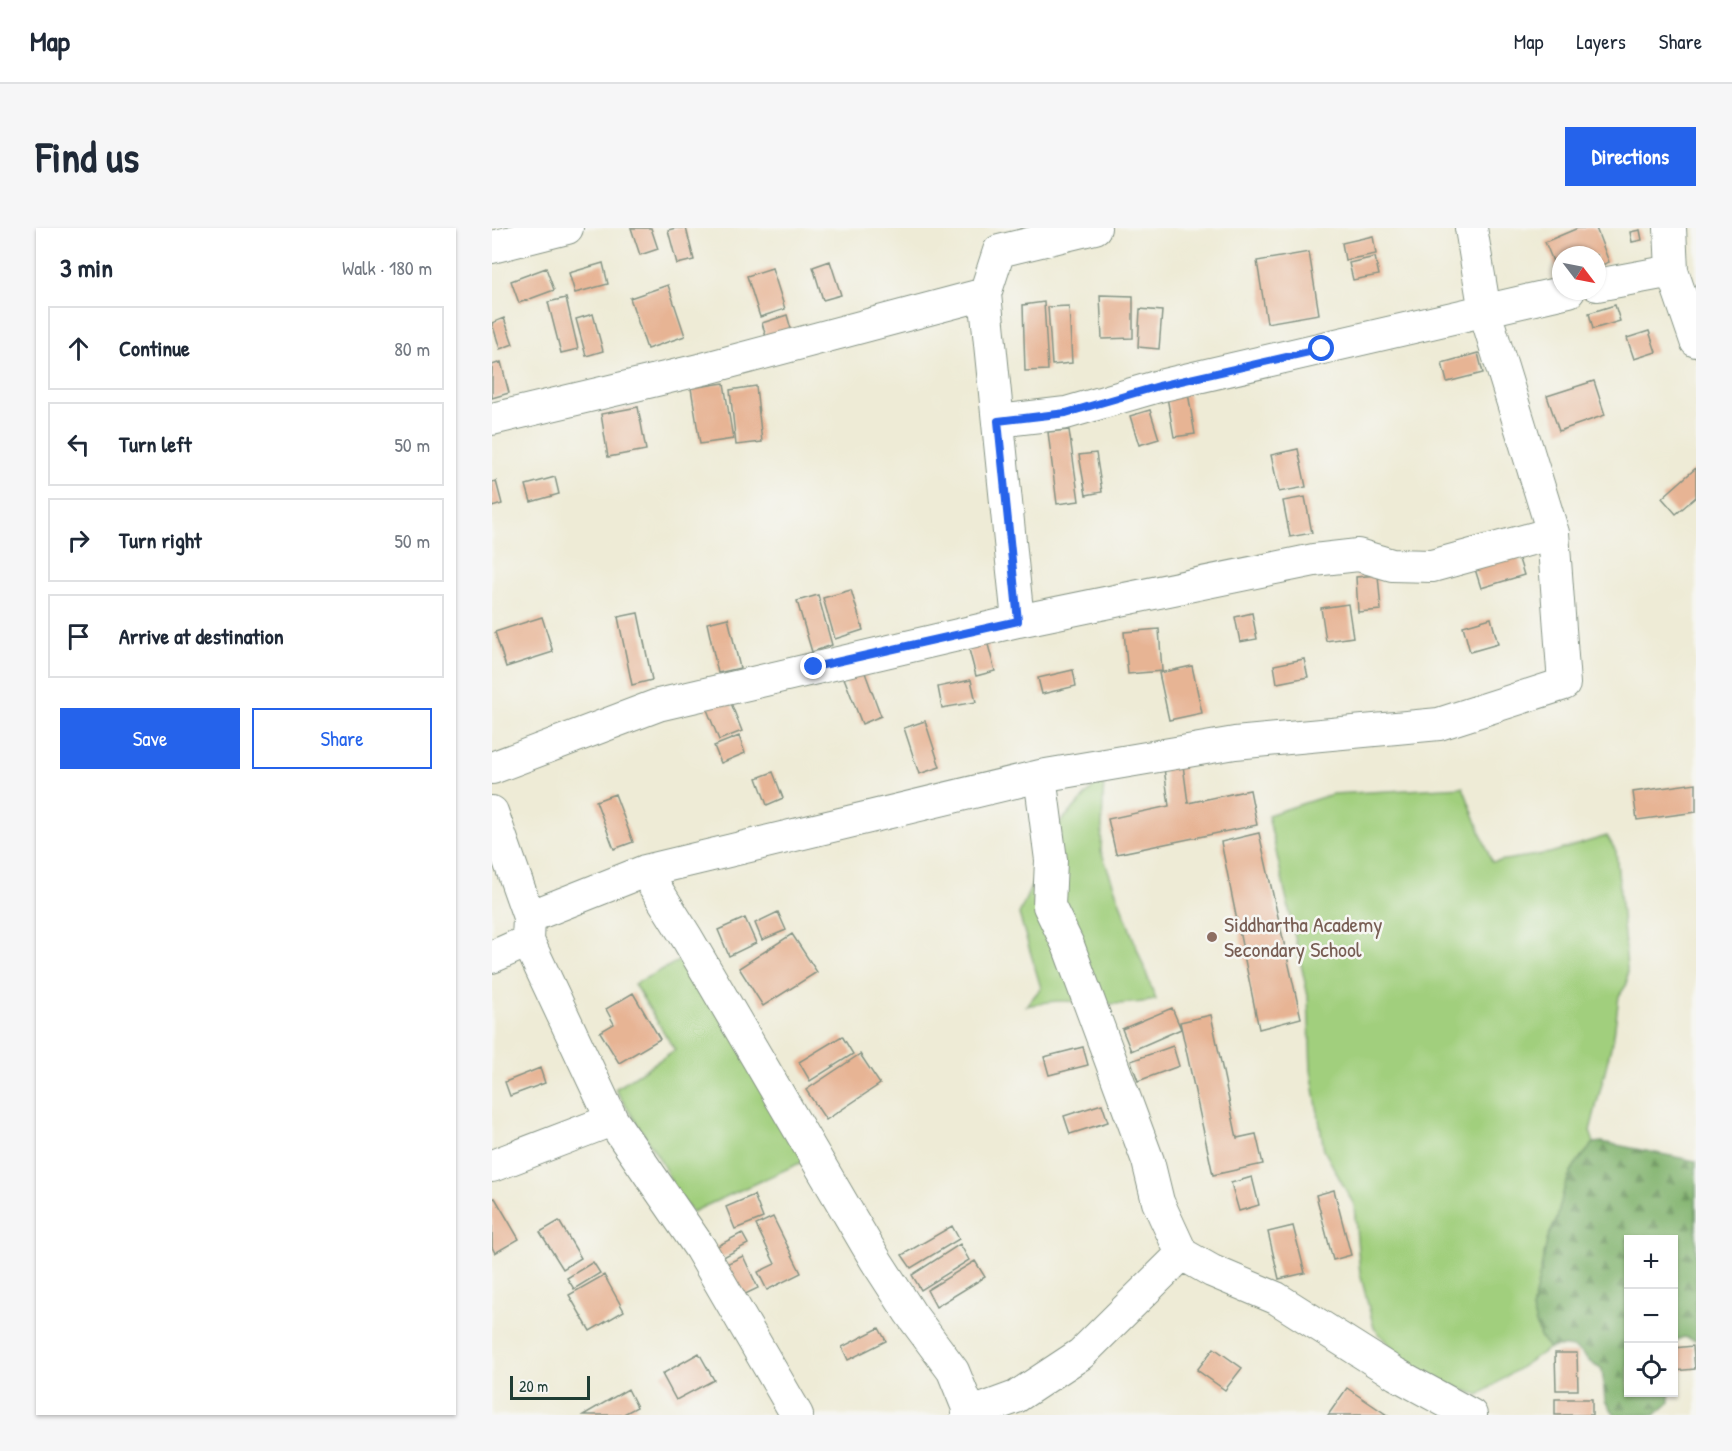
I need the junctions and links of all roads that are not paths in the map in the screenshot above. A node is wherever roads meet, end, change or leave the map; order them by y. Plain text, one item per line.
1 (567, 228) edge
2 (1095, 228) edge
3 (1471, 228) edge
4 (1670, 228) edge
5 (492, 247) edge
6 (1672, 271) junction
7 (1606, 283) edge
8 (985, 294) junction
9 (1552, 295) edge
10 (1485, 312) junction
11 (1696, 341) edge
12 (492, 419) edge
13 (998, 421) junction
14 (1553, 533) junction
15 (1018, 621) junction
16 (492, 768) edge
17 (1040, 776) junction
18 (492, 812) edge
19 (499, 852) edge
20 (645, 871) junction
21 (528, 929) junction
22 (492, 957) edge
23 (612, 1119) junction
24 (492, 1166) edge
25 (1182, 1254) junction
26 (968, 1414) edge
27 (797, 1415) edge
28 (1471, 1415) edge

1 - 5 street
2 - 8 street
3 - 10 street
4 - 6 street
6 - 7 street
6 - 11 street
8 - 12 street
8 - 13 street
9 - 10 street
10 - 13 street
10 - 14 street
13 - 15 street
14 - 15 street
14 - 17 street
15 - 16 street
17 - 20 street
17 - 25 street
18 - 19 street
19 - 21 street
20 - 21 street
20 - 26 street
21 - 22 street
21 - 23 street
23 - 24 street
23 - 27 street
25 - 26 street
25 - 28 street

